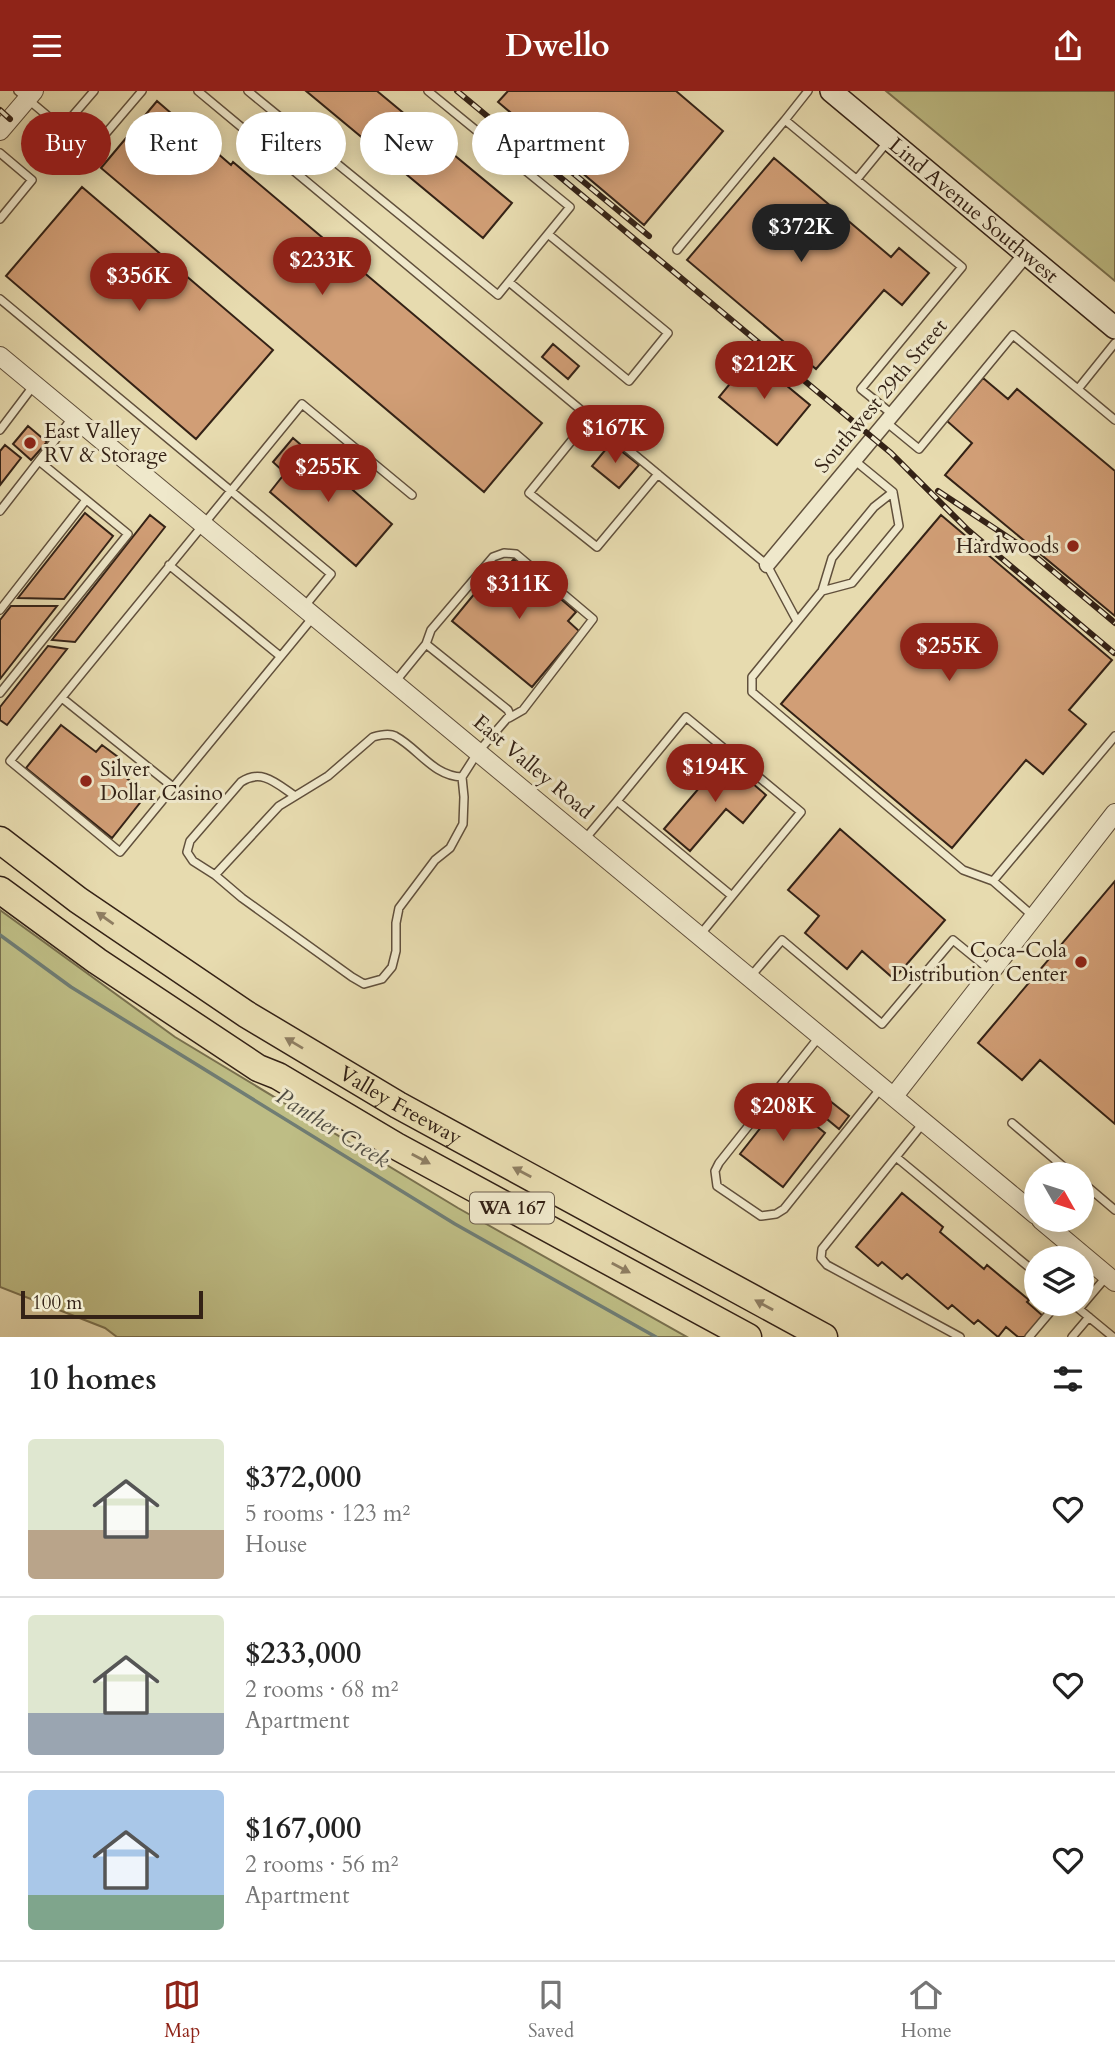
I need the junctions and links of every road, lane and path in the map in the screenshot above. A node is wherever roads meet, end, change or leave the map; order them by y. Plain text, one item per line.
1 (94, 91) edge
2 (142, 91) edge
3 (198, 91) edge
4 (248, 91) edge
5 (428, 91) edge
6 (808, 91) edge
7 (831, 91) edge
8 (26, 94) edge
9 (45, 112) edge
10 (76, 112) edge
11 (785, 120) junction
12 (111, 127) edge
13 (0, 131) edge
14 (889, 140) junction
15 (0, 153) edge
16 (857, 179) junction
17 (0, 219) edge
18 (548, 234) junction
19 (677, 250) dead end
20 (1026, 254) junction
21 (509, 282) junction
22 (0, 299) edge
23 (1115, 328) edge
24 (1115, 343) edge
25 (0, 356) edge
26 (34, 384) junction
27 (1078, 389) junction
28 (74, 417) junction
29 (3, 418) edge
30 (590, 418) junction
31 (889, 419) junction
32 (1115, 420) edge
33 (0, 430) edge
34 (854, 460) junction
35 (39, 461) junction
36 (658, 474) junction
37 (230, 490) junction
38 (893, 492) junction
39 (412, 495) dead end
40 (86, 500) junction
41 (0, 511) edge
42 (203, 524) junction
43 (169, 565) junction
44 (767, 565) junction
45 (822, 591) junction
46 (0, 610) edge
47 (309, 611) junction
48 (797, 621) junction
49 (425, 644) junction
50 (280, 656) junction
51 (394, 682) junction
52 (0, 693) edge
53 (62, 698) junction
54 (508, 718) junction
55 (1115, 736) edge
56 (478, 752) junction
57 (462, 777) junction
58 (173, 787) junction
59 (295, 796) junction
60 (617, 801) junction
61 (1115, 813) edge
62 (584, 839) junction
63 (0, 840) edge
64 (215, 875) junction
65 (0, 877) edge
66 (993, 881) junction
67 (0, 890) edge
68 (732, 897) junction
69 (1034, 917) junction
70 (700, 935) junction
71 (991, 971) junction
72 (751, 977) junction
73 (820, 1037) junction
74 (278, 1076) junction
75 (888, 1091) junction
76 (925, 1122) junction
77 (1012, 1123) dead end
78 (896, 1157) junction
79 (1058, 1162) edge
80 (1094, 1192) edge
81 (1024, 1205) edge
82 (1115, 1210) edge
83 (1056, 1232) edge
84 (1024, 1263) edge
85 (1111, 1278) edge
86 (1094, 1292) edge
87 (1047, 1316) edge
88 (1089, 1317) joint
89 (748, 1337) edge
90 (824, 1337) edge
91 (960, 1337) edge
92 (1030, 1337) edge
93 (1072, 1337) edge
94 (1113, 1337) edge

1 - 10 lane
2 - 12 lane
3 - 30 lane
4 - 21 lane
5 - 18 lane
6 - 11 lane
7 - 14 main road, Lind Avenue Southwest
8 - 9 lane
8 - 13 street
11 - 16 lane
11 - 19 lane
14 - 16 lane
14 - 20 main road, Lind Avenue Southwest
15 - 17 lane
16 - 31 lane
18 - 21 lane
18 - 21 lane
20 - 23 main road, Lind Avenue Southwest
20 - 31 street, Southwest 29th Street
22 - 37 lane
24 - 27 lane
25 - 26 street, East Valley Road
26 - 28 street, East Valley Road
26 - 29 lane
27 - 31 lane
27 - 32 lane
28 - 35 lane
28 - 42 street, East Valley Road
29 - 33 lane
30 - 36 lane
30 - 36 lane
31 - 34 street, Southwest 29th Street
34 - 38 lane
34 - 44 street, Southwest 29th Street
35 - 40 lane
35 - 41 lane
36 - 44 lane
37 - 39 lane
37 - 42 lane
37 - 47 lane
38 - 45 lane
38 - 45 lane
40 - 46 lane
40 - 52 lane
42 - 43 lane
42 - 47 street, East Valley Road
43 - 50 lane
43 - 53 lane
44 - 48 lane
45 - 48 lane
47 - 50 lane
47 - 51 street, East Valley Road
48 - 66 lane
49 - 51 lane
49 - 54 lane
49 - 54 lane
50 - 58 lane
51 - 56 street, East Valley Road
53 - 58 lane
53 - 58 lane
54 - 56 lane
55 - 66 lane
56 - 57 lane
56 - 62 street, East Valley Road
57 - 59 lane
57 - 64 lane
59 - 64 lane
59 - 64 lane
60 - 62 lane
60 - 68 lane
60 - 68 lane
61 - 69 street
62 - 70 street, East Valley Road
90 -> 63 highway, Valley Freeway / WA 167
65 - 74 highway
66 - 69 lane
67 - 74 highway, Valley Freeway / WA 167
68 - 70 lane
69 - 71 street
70 - 72 street, East Valley Road
71 - 72 lane
71 - 75 street
72 - 73 street, East Valley Road
73 - 75 street, East Valley Road
73 - 75 lane
74 -> 89 highway, Valley Freeway / WA 167
75 - 76 street, East Valley Road
76 - 78 lane
76 - 81 street, East Valley Road
77 - 79 lane
78 - 84 lane
78 - 91 lane
80 - 82 lane
83 - 85 street
85 - 86 lane
87 - 92 lane
88 - 93 lane
88 - 94 lane

